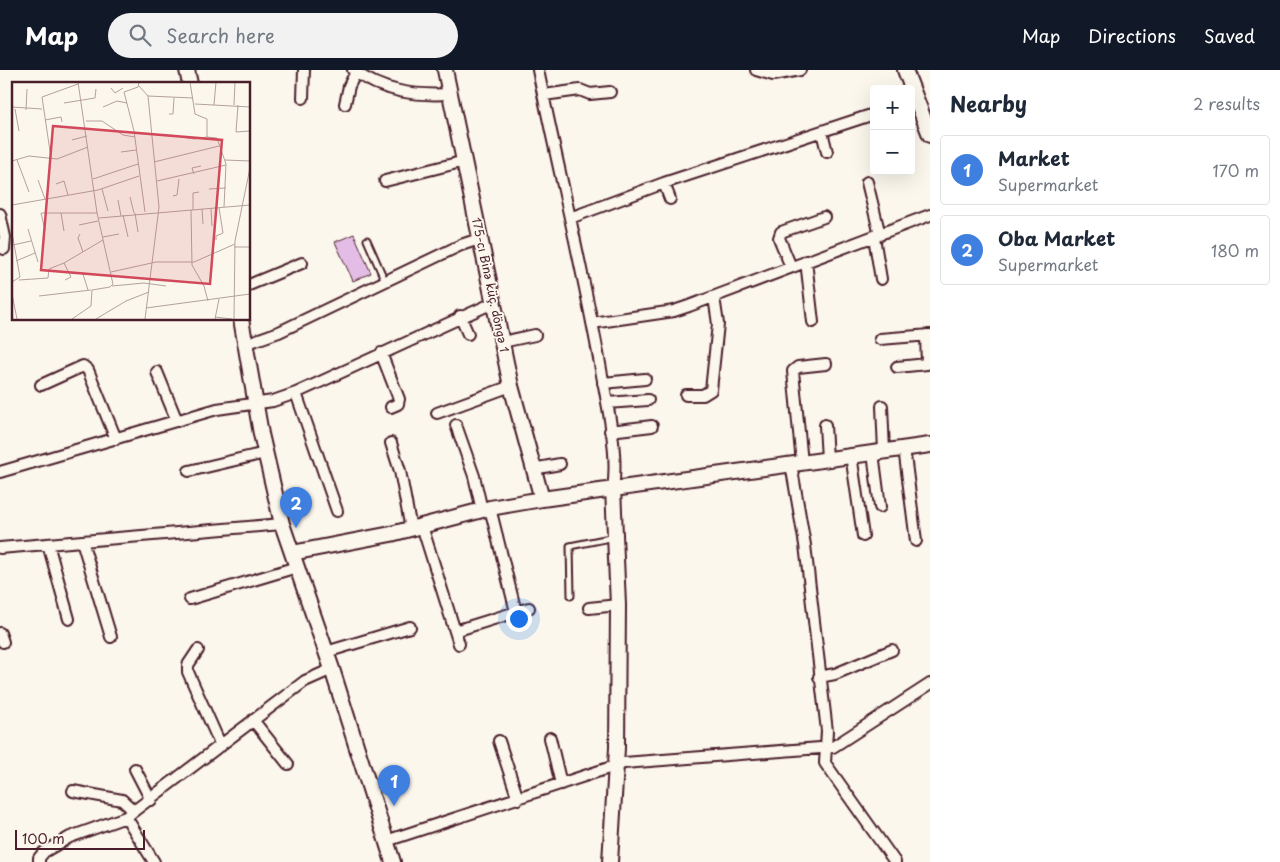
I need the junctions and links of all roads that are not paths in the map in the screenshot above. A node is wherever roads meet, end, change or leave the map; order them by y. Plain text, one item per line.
1 (304, 70) edge
2 (444, 70) edge
3 (538, 70) edge
4 (756, 70) edge
5 (800, 70) edge
6 (905, 70) edge
7 (355, 71) edge
8 (910, 85) edge
9 (610, 92) dead end
10 (450, 94) junction
11 (544, 94) junction
12 (302, 98) dead end
13 (915, 102) edge
14 (344, 104) dead end
15 (870, 115) edge
16 (822, 132) junction
17 (930, 135) edge
18 (828, 152) dead end
19 (464, 161) junction
20 (385, 180) dead end
21 (867, 182) dead end
22 (664, 183) junction
23 (670, 199) dead end
24 (0, 214) edge
25 (930, 215) edge
26 (570, 218) junction
27 (824, 218) dead end
28 (877, 236) junction
29 (479, 239) junction
30 (367, 240) dead end
31 (6, 249) edge
32 (806, 260) junction
33 (302, 263) dead end
34 (791, 267) junction
35 (881, 279) dead end
36 (385, 282) junction
37 (250, 284) edge
38 (714, 296) junction
39 (493, 302) junction
40 (460, 316) junction
41 (241, 320) edge
42 (813, 322) dead end
43 (592, 323) junction
44 (468, 334) dead end
45 (535, 335) dead end
46 (928, 335) edge
47 (880, 339) dead end
48 (502, 342) junction
49 (245, 344) junction
50 (381, 353) junction
51 (826, 364) dead end
52 (897, 367) dead end
53 (157, 372) dead end
54 (645, 379) dead end
55 (604, 383) junction
56 (41, 385) dead end
57 (511, 386) junction
58 (296, 393) junction
59 (686, 395) dead end
60 (648, 400) dead end
61 (607, 403) junction
62 (255, 404) junction
63 (882, 406) dead end
64 (391, 407) dead end
65 (437, 413) dead end
66 (177, 421) junction
67 (456, 425) dead end
68 (825, 425) dead end
69 (652, 426) dead end
70 (610, 431) junction
71 (116, 439) junction
72 (391, 443) dead end
73 (930, 445) edge
74 (904, 448) junction
75 (878, 452) junction
76 (265, 453) junction
77 (851, 456) junction
78 (827, 459) junction
79 (796, 463) junction
80 (560, 464) dead end
81 (533, 469) junction
82 (189, 471) dead end
83 (0, 472) edge
84 (613, 488) junction
85 (542, 499) junction
86 (880, 506) dead end
87 (486, 509) junction
88 (338, 511) dead end
89 (282, 524) junction
90 (417, 528) junction
91 (863, 536) dead end
92 (616, 537) junction
93 (82, 541) junction
94 (916, 541) dead end
95 (48, 544) junction
96 (0, 548) edge
97 (294, 560) junction
98 (571, 596) dead end
99 (190, 599) dead end
100 (618, 605) junction
101 (529, 608) dead end
102 (589, 608) dead end
103 (516, 612) junction
104 (69, 619) dead end
105 (410, 628) dead end
106 (455, 631) junction
107 (111, 637) dead end
108 (459, 644) dead end
109 (198, 650) dead end
110 (892, 650) dead end
111 (326, 652) junction
112 (332, 669) junction
113 (819, 677) junction
114 (930, 684) edge
115 (253, 720) junction
116 (550, 738) dead end
117 (499, 741) dead end
118 (221, 746) junction
119 (825, 749) junction
120 (288, 764) dead end
121 (617, 766) junction
122 (135, 769) dead end
123 (561, 784) junction
124 (73, 791) dead end
125 (518, 798) junction
126 (151, 800) junction
127 (130, 814) junction
128 (386, 841) junction
129 (40, 862) edge
130 (154, 862) edge
131 (393, 862) edge
132 (610, 862) edge
133 (895, 862) edge

1 - 12 street
2 - 10 street, 175-cı Binə küç. döngə 1
3 - 11 street
4 - 5 street
6 - 8 street
7 - 10 street
7 - 14 street
9 - 11 street
10 - 19 street, 175-cı Binə küç. döngə 1
11 - 26 street
13 - 17 street
15 - 16 street
16 - 18 street
16 - 22 street
19 - 20 street
19 - 29 street, 175-cı Binə küç. döngə 1
21 - 28 street
22 - 23 street
22 - 26 street
24 - 31 street
25 - 28 street
26 - 43 street
27 - 34 street
28 - 32 street
28 - 35 street
29 - 36 street
29 - 39 street, 175-cı Binə küç. döngə 1
30 - 36 lane
32 - 34 street
32 - 42 street
33 - 37 street
34 - 38 street
36 - 49 street
38 - 43 street
38 - 59 street
39 - 40 street
39 - 48 street, 175-cı Binə küç. döngə 1
40 - 44 street
40 - 50 street
41 - 49 street
43 - 55 street
45 - 48 street
46 - 47 street
46 - 52 street
48 - 57 street, 175-cı Binə küç. döngə 1
49 - 62 street
50 - 58 street
50 - 64 street
51 - 79 street
53 - 66 street
54 - 55 street
55 - 61 street
56 - 71 street
57 - 65 street
57 - 81 street, 175-cı Binə küç. döngə 1
58 - 62 street
58 - 88 street
60 - 61 street
61 - 70 street
62 - 66 street
62 - 76 street
63 - 75 street
66 - 71 street
67 - 87 street
68 - 78 street
69 - 70 street
70 - 84 street
71 - 83 street
72 - 90 street
73 - 74 street
74 - 75 street
74 - 94 street
75 - 77 street
75 - 86 street
76 - 82 street
76 - 89 street
77 - 78 street
77 - 91 street
78 - 79 street
79 - 84 street
79 - 113 street
80 - 81 street
81 - 85 street, 175-cı Binə küç. döngə 1
84 - 85 street
84 - 92 street
85 - 87 street
87 - 90 street
87 - 103 street
89 - 93 street
89 - 97 street
90 - 97 street
90 - 106 street
92 - 98 lane
92 - 100 street
93 - 95 street
93 - 107 street
95 - 96 street
95 - 104 street
97 - 99 street
97 - 111 street
100 - 102 street
100 - 121 street
101 - 103 street
103 - 106 street
105 - 111 street
106 - 108 street
109 - 118 street
110 - 113 street
111 - 112 street
112 - 115 street
112 - 128 street
113 - 119 street
114 - 119 street
115 - 118 street
115 - 120 street
116 - 123 street
117 - 125 street
118 - 126 street
119 - 121 street
119 - 133 street
121 - 123 street
121 - 132 street
122 - 126 street
123 - 125 street
124 - 127 street
125 - 128 street
126 - 127 street
127 - 129 street
127 - 130 street
128 - 131 street

